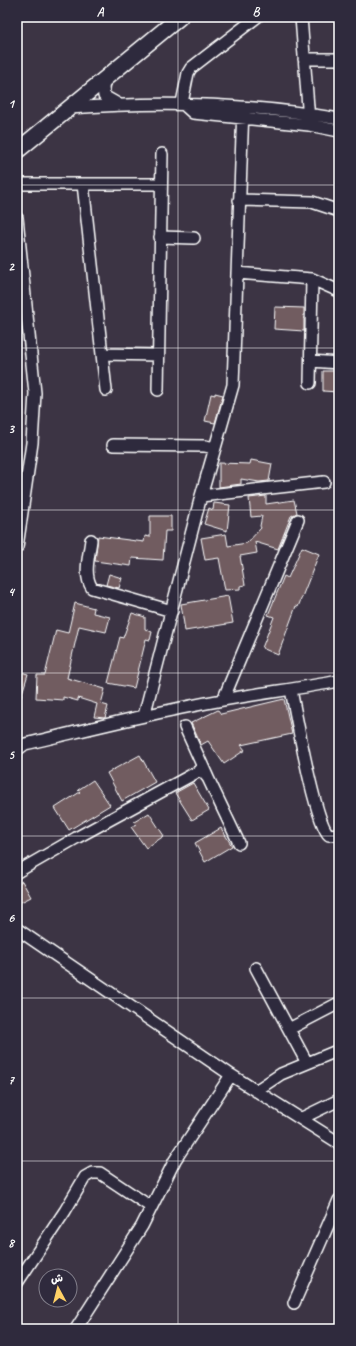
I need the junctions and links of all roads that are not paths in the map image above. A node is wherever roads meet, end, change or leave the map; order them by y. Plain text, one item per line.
1 (180, 17) edge
2 (257, 17) edge
3 (302, 17) edge
4 (304, 59) junction
5 (339, 59) edge
6 (105, 78) junction
7 (182, 103) junction
8 (118, 104) junction
9 (69, 108) junction
10 (242, 113) junction
11 (308, 114) junction
12 (339, 119) edge
13 (309, 126) junction
14 (339, 131) edge
15 (17, 151) edge
16 (162, 154) dead end
17 (17, 184) edge
18 (82, 184) junction
19 (161, 184) junction
20 (239, 200) junction
21 (339, 210) edge
22 (17, 218) edge
23 (160, 237) junction
24 (194, 238) dead end
25 (237, 273) junction
26 (312, 280) junction
27 (339, 291) edge
28 (102, 354) junction
29 (158, 355) junction
30 (310, 361) junction
31 (339, 363) edge
32 (310, 383) dead end
33 (106, 390) dead end
34 (158, 390) dead end
35 (113, 445) dead end
36 (215, 448) junction
37 (324, 482) dead end
38 (201, 496) junction
39 (19, 513) edge
40 (298, 520) dead end
41 (91, 540) dead end
42 (17, 547) edge
43 (172, 611) junction
44 (339, 681) edge
45 (291, 690) junction
46 (223, 700) junction
47 (144, 716) junction
48 (185, 727) dead end
49 (17, 750) edge
50 (208, 778) junction
51 (339, 834) edge
52 (239, 843) dead end
53 (17, 872) edge
54 (17, 929) edge
55 (256, 968) dead end
56 (339, 1003) edge
57 (289, 1029) junction
58 (339, 1050) edge
59 (306, 1063) junction
60 (231, 1075) junction
61 (257, 1090) junction
62 (339, 1100) edge
63 (302, 1118) junction
64 (339, 1143) edge
65 (339, 1200) edge
66 (151, 1207) junction
67 (17, 1283) edge
68 (294, 1303) dead end
69 (76, 1329) edge

1 - 6 street
2 - 7 street
3 - 4 street
4 - 5 street
4 - 11 street
6 - 8 street
6 - 9 street
7 - 8 street
7 - 10 street
8 - 9 street
9 - 15 street
10 - 11 street
10 - 13 street
10 - 20 street
11 - 12 street
11 - 13 street
13 - 14 street
16 - 19 street
17 - 18 street
18 - 19 street
18 - 28 street
19 - 23 street
20 - 21 street
20 - 25 street
22 - 39 street
23 - 24 street
23 - 29 street
25 - 26 street
25 - 36 street
26 - 27 street
26 - 30 street
28 - 29 street
28 - 33 street
29 - 34 street
30 - 31 street
30 - 32 street
35 - 36 street
36 - 38 street
37 - 38 street
38 - 43 street
39 - 42 street
40 - 46 street
41 - 43 street
43 - 47 street
44 - 45 street
45 - 46 street
45 - 51 street
46 - 47 street
47 - 49 street
48 - 50 street
50 - 52 street
50 - 53 street
54 - 60 street
55 - 57 street
56 - 57 street
57 - 59 street
58 - 59 street
59 - 61 street
60 - 61 street
60 - 66 street
61 - 63 street
62 - 63 street
63 - 64 street
65 - 68 street
66 - 67 street
66 - 69 street

